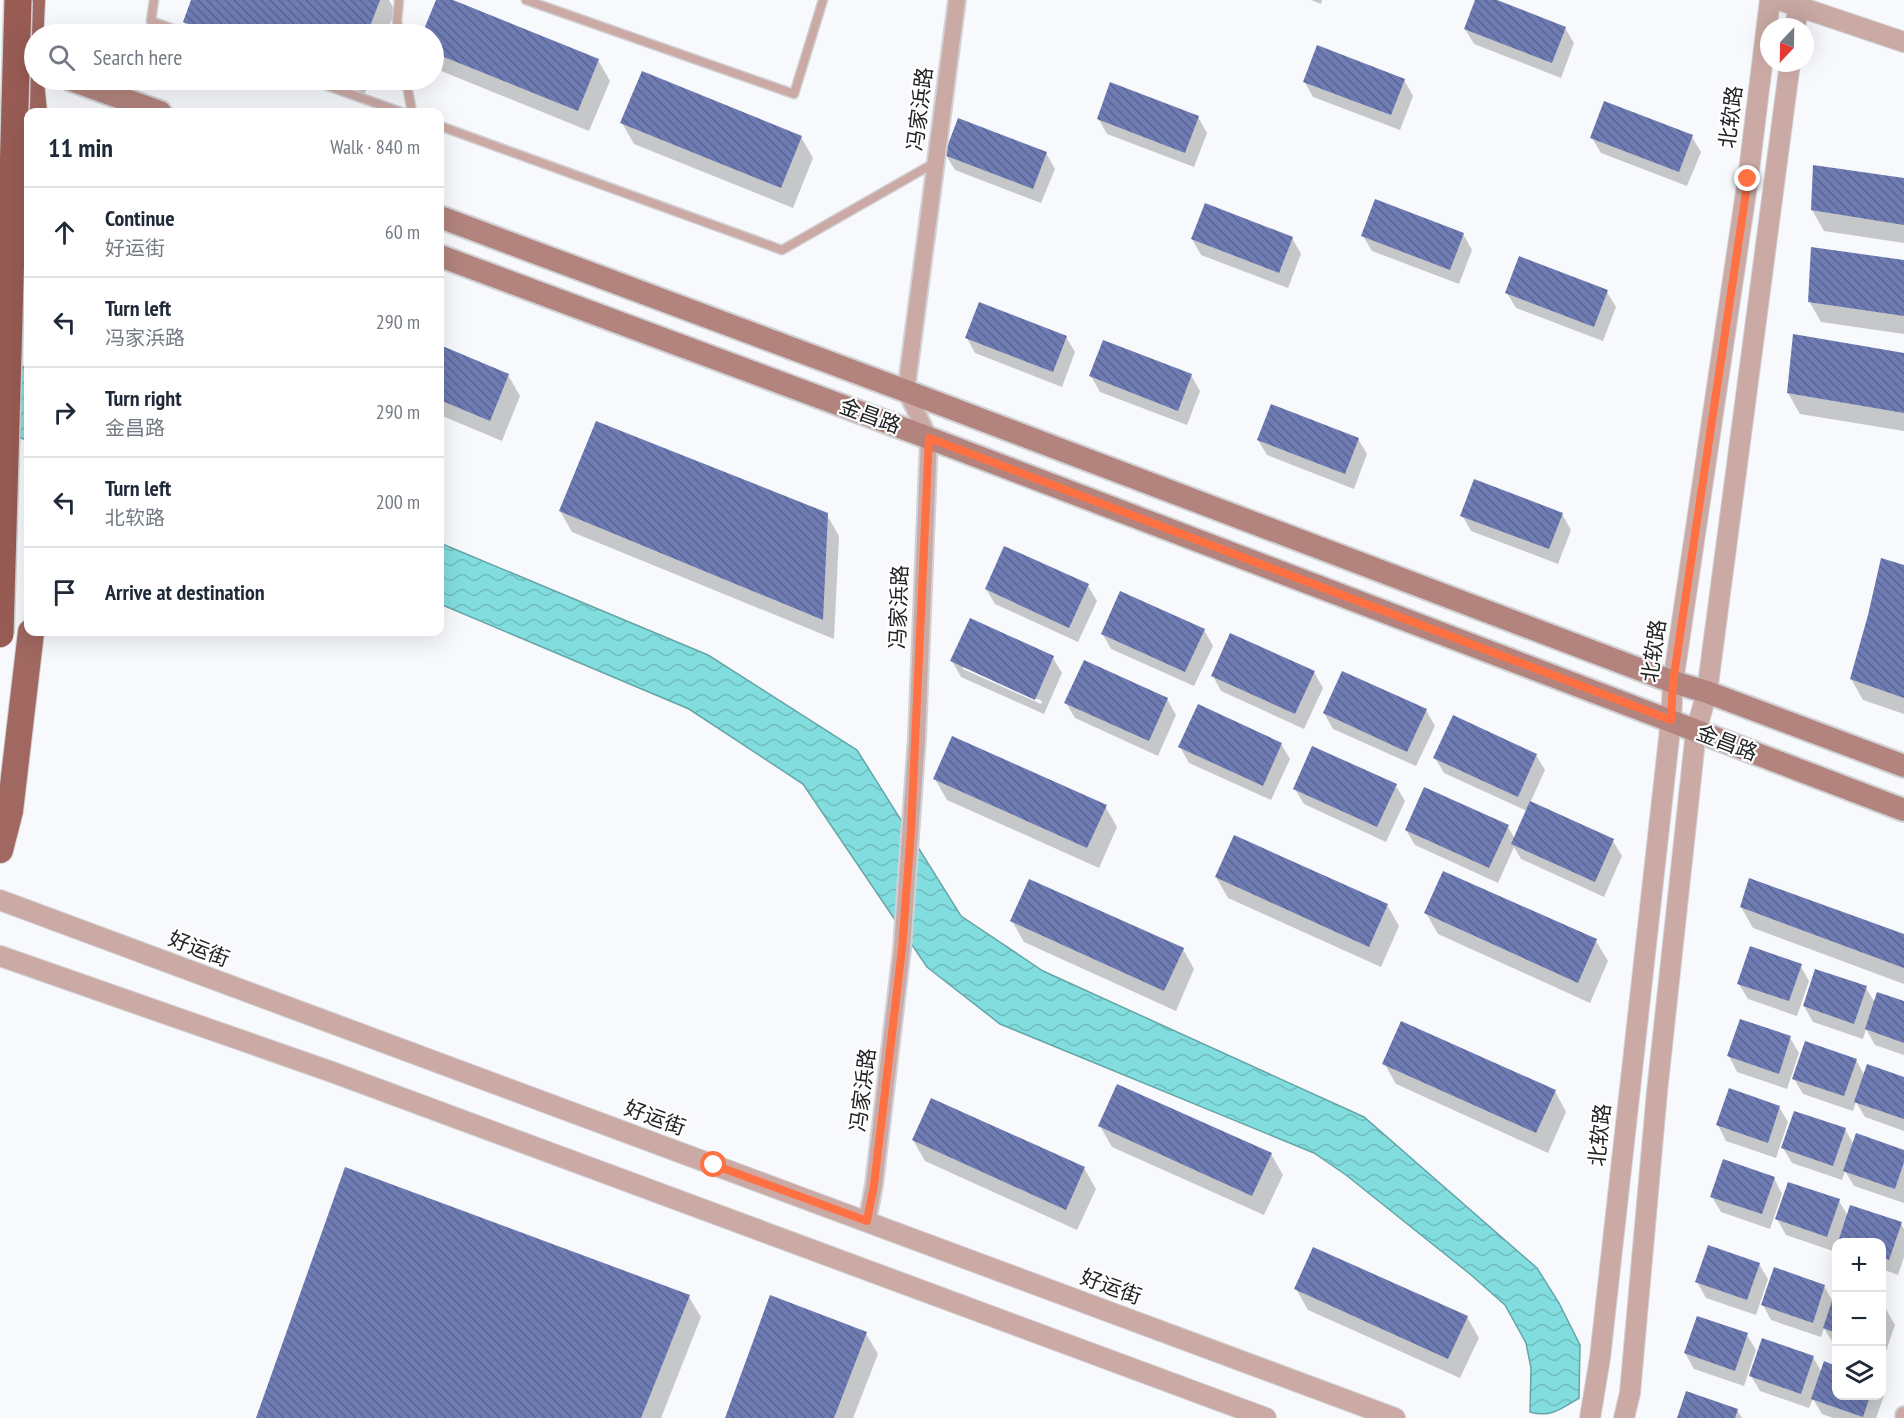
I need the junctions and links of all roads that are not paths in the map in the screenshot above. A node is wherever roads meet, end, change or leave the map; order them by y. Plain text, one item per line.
1 (18, 0) edge
2 (32, 0) edge
3 (154, 0) edge
4 (399, 0) edge
5 (526, 0) edge
6 (823, 0) edge
7 (957, 0) edge
8 (1770, 0) edge
9 (1779, 0) edge
10 (1799, 4) edge
11 (32, 24) edge
12 (159, 24) edge
13 (397, 24) edge
14 (1904, 42) edge
15 (0, 52) edge
16 (24, 62) edge
17 (1789, 72) edge
18 (33, 90) edge
19 (99, 90) edge
20 (338, 90) edge
21 (408, 90) edge
22 (0, 100) edge
23 (34, 108) edge
24 (149, 108) edge
25 (390, 108) edge
26 (411, 108) edge
27 (24, 111) edge
28 (444, 127) edge
29 (24, 149) edge
30 (936, 161) junction
31 (444, 218) edge
32 (444, 257) edge
33 (0, 315) edge
34 (906, 391) junction
35 (929, 438) junction
36 (0, 634) edge
37 (31, 636) edge
38 (1673, 682) junction
39 (1707, 692) junction
40 (1671, 720) junction
41 (1696, 731) junction
42 (1904, 766) edge
43 (1904, 810) edge
44 (0, 850) edge
45 (0, 900) edge
46 (0, 956) edge
47 (867, 1221) junction
48 (1266, 1418) edge
49 (1395, 1418) edge
50 (1590, 1418) edge
51 (1624, 1418) edge

1 - 36 highway, bridge
2 - 11 main road
3 - 12 lane
4 - 13 lane
5 - 6 lane
7 - 30 street, 冯家浜路
8 - 38 street, 北软路
9 - 10 street
10 - 14 street
15 - 16 main road
17 - 39 street
18 - 23 main road
19 - 24 main road
20 - 25 lane
21 - 26 lane
22 - 27 main road
28 - 30 lane
29 - 33 main road
30 - 34 street, 冯家浜路
31 - 34 main road, 金昌路
32 - 35 main road, 金昌路
34 - 35 street, 冯家浜路
34 - 38 main road, 金昌路
35 - 40 main road, 金昌路
35 - 47 street, 冯家浜路
37 - 44 main road
38 - 39 main road, 金昌路
38 - 40 street, 北软路
39 - 41 street
39 - 42 main road, 金昌路
40 - 41 main road, 金昌路
40 - 50 street, 北软路
41 - 43 main road, 金昌路
41 - 51 street
45 - 47 street, 好运街
46 - 48 street
47 - 49 street, 好运街

